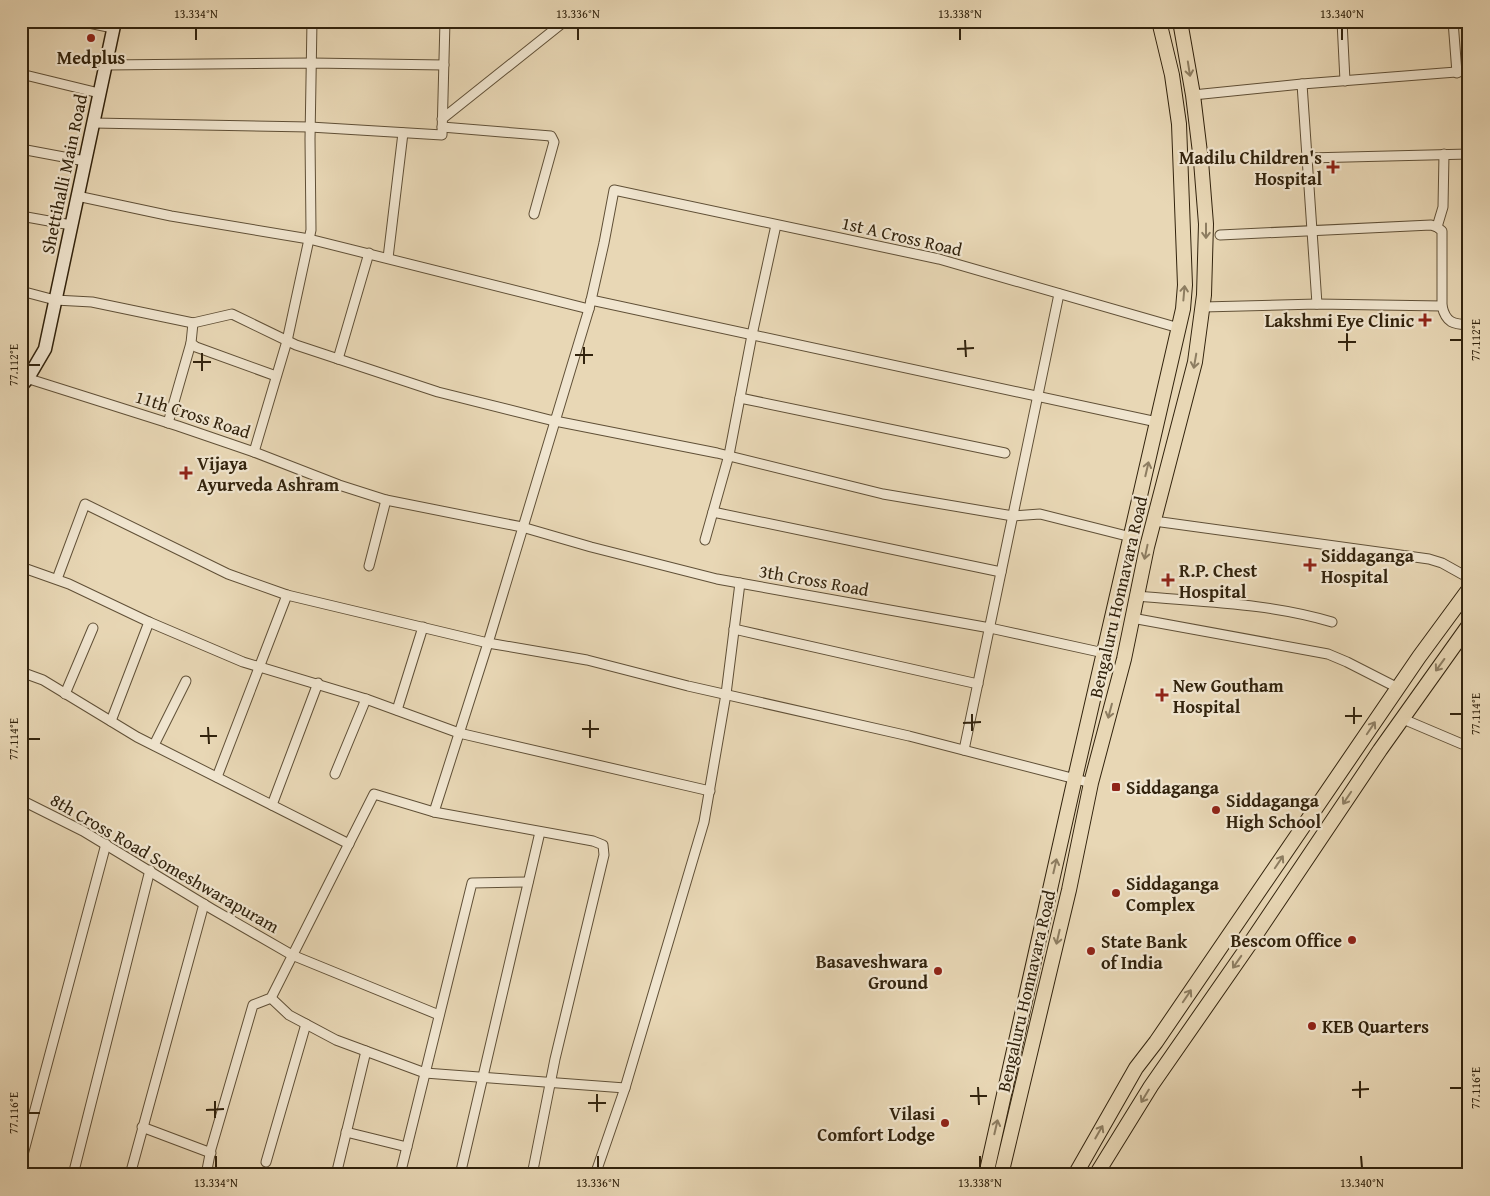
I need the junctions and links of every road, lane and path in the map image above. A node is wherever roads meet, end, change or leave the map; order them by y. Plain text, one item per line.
1 (79, 21) edge
2 (312, 21) edge
3 (445, 21) edge
4 (565, 21) edge
5 (1159, 21) edge
6 (1180, 21) edge
7 (1342, 21) edge
8 (1453, 21) edge
9 (114, 24) edge
10 (311, 63) junction
11 (106, 64) junction
12 (444, 65) junction
13 (1469, 71) edge
14 (1457, 72) junction
15 (21, 74) edge
16 (1345, 81) junction
17 (1302, 84) junction
18 (99, 93) junction
19 (1193, 95) junction
20 (93, 122) junction
21 (442, 123) junction
22 (310, 127) junction
23 (403, 133) junction
24 (21, 149) edge
25 (1444, 154) junction
26 (1469, 154) edge
27 (1308, 158) junction
28 (85, 161) junction
29 (77, 196) junction
30 (534, 214) dead end
31 (21, 216) edge
32 (71, 225) junction
33 (776, 225) junction
34 (1437, 226) junction
35 (1313, 230) junction
36 (1220, 235) dead end
37 (309, 239) junction
38 (369, 253) junction
39 (388, 258) junction
40 (21, 292) edge
41 (1059, 294) junction
42 (55, 300) junction
43 (590, 304) junction
44 (1317, 304) junction
45 (1442, 306) junction
46 (1203, 307) junction
47 (193, 323) junction
48 (1469, 325) edge
49 (1179, 328) junction
50 (752, 335) junction
51 (287, 341) junction
52 (191, 343) junction
53 (338, 359) junction
54 (276, 376) junction
55 (24, 380) edge
56 (1038, 396) junction
57 (740, 398) junction
58 (555, 421) junction
59 (1158, 422) junction
60 (168, 423) junction
61 (254, 452) junction
62 (1005, 453) dead end
63 (728, 455) junction
64 (386, 500) junction
65 (713, 512) junction
66 (1013, 516) junction
67 (1154, 521) junction
68 (522, 527) junction
69 (1131, 537) junction
70 (705, 540) dead end
71 (369, 566) dead end
72 (21, 567) edge
73 (1001, 572) junction
74 (1469, 578) edge
75 (57, 580) junction
76 (740, 583) junction
77 (1469, 589) edge
78 (288, 595) junction
79 (1137, 596) junction
80 (1132, 618) junction
81 (149, 622) junction
82 (1332, 622) dead end
83 (1469, 625) edge
84 (423, 627) junction
85 (93, 628) dead end
86 (990, 628) junction
87 (734, 629) junction
88 (488, 643) junction
89 (1104, 653) junction
90 (261, 667) junction
91 (21, 672) edge
92 (186, 681) dead end
93 (318, 683) junction
94 (978, 684) junction
95 (1398, 688) junction
96 (66, 694) junction
97 (726, 694) junction
98 (366, 699) junction
99 (397, 710) junction
100 (1403, 719) junction
101 (111, 721) junction
102 (459, 733) junction
103 (154, 745) junction
104 (1469, 747) edge
105 (964, 750) junction
106 (334, 774) dead end
107 (217, 777) junction
108 (1075, 778) junction
109 (1092, 783) junction
110 (710, 791) junction
111 (21, 800) edge
112 (272, 805) junction
113 (434, 812) junction
114 (540, 832) junction
115 (106, 844) junction
116 (348, 844) junction
117 (150, 870) junction
118 (528, 882) junction
119 (204, 904) junction
120 (292, 955) junction
121 (271, 998) junction
122 (439, 1015) junction
123 (306, 1024) junction
124 (366, 1051) junction
125 (425, 1072) junction
126 (482, 1078) junction
127 (551, 1082) junction
128 (625, 1088) junction
129 (142, 1127) junction
130 (346, 1132) junction
131 (407, 1146) junction
132 (211, 1153) junction
133 (21, 1162) edge
134 (266, 1162) dead end
135 (72, 1175) edge
136 (130, 1175) edge
137 (206, 1175) edge
138 (336, 1175) edge
139 (400, 1175) edge
140 (460, 1175) edge
141 (532, 1175) edge
142 (595, 1175) edge
143 (986, 1175) edge
144 (1001, 1175) edge
145 (1075, 1175) edge
146 (1096, 1175) edge

1 - 9 street
2 - 10 street
3 - 12 street
4 - 21 street
49 -> 5 main road, Bengaluru Honnavara Road
6 -> 19 main road, Bengaluru Honnavara Road
7 - 16 street
8 - 14 street
9 - 11 street, Shettihalli Main Road
10 - 11 street
10 - 12 street
10 - 22 street
11 - 18 street, Shettihalli Main Road
12 - 21 street
13 - 14 street
14 - 16 street
15 - 18 street
16 - 17 street
17 - 19 street
17 - 27 street
18 - 20 street, Shettihalli Main Road
19 -> 46 main road, Bengaluru Honnavara Road
20 - 22 street
20 - 28 street, Shettihalli Main Road
21 - 23 street
21 - 30 street
22 - 23 street
22 - 37 street
23 - 39 street
24 - 28 street
25 - 26 street
25 - 27 street
25 - 34 street
27 - 35 street
28 - 29 street, Shettihalli Main Road
29 - 32 street, Shettihalli Main Road
29 - 37 street
31 - 32 street
32 - 42 street, Shettihalli Main Road
33 - 41 street, 1st A Cross Road
33 - 43 street, 1st A Cross Road
33 - 50 street
34 - 35 street
34 - 45 street
35 - 36 street
35 - 44 street
37 - 38 street
37 - 51 street
38 - 39 street
38 - 53 street
39 - 43 street
40 - 42 street
41 - 49 street, 1st A Cross Road
41 - 56 street
42 - 47 street
42 - 55 street, Shettihalli Main Road
43 - 50 street
43 - 58 street
44 - 45 street
44 - 46 street
45 - 48 street
46 -> 67 main road, Bengaluru Honnavara Road
47 - 51 street
47 - 52 street
49 - 59 main road, Bengaluru Honnavara Road
50 - 56 street
50 - 57 street
51 - 53 street
51 - 54 street
52 - 54 street
52 - 60 street
53 - 58 street
54 - 61 street
55 - 60 street, 11th Cross Road
56 - 59 street
56 - 66 street
57 - 62 street
57 - 63 street
58 - 63 street
58 - 68 street
69 -> 59 main road, Bengaluru Honnavara Road
60 - 61 street, 11th Cross Road
61 - 64 street, 11th Cross Road
63 - 65 street
63 - 66 street
64 - 68 street, 11th Cross Road
64 - 71 street
65 - 70 street
65 - 73 street
66 - 69 street
66 - 73 street
67 - 74 street
67 -> 79 main road, Bengaluru Honnavara Road
68 - 76 street, 3th Cross Road
68 - 88 street
69 - 89 main road, Bengaluru Honnavara Road
72 - 75 street
73 - 86 street
75 - 78 street
75 - 81 street
76 - 86 street, 3th Cross Road
76 - 87 street
77 - 95 main road
78 - 84 street
78 - 90 street
79 - 80 main road, Bengaluru Honnavara Road
79 - 82 street
80 - 95 street
80 -> 109 main road, Bengaluru Honnavara Road
81 - 90 street
81 - 101 street
83 -> 100 main road
84 - 88 street
84 - 99 street
85 - 96 street
86 - 89 street, 3th Cross Road
86 - 94 street
87 - 94 street
87 - 97 street
88 - 97 street
88 - 102 street
89 - 108 main road, Bengaluru Honnavara Road
90 - 93 street
90 - 107 street
91 - 96 street
92 - 103 street
93 - 98 street
93 - 112 street
94 - 105 street
145 -> 95 main road
96 - 101 street
97 - 105 street
97 - 110 street
98 - 99 street
98 - 106 street
99 - 102 street
100 - 104 street
100 -> 146 main road
101 - 103 street
102 - 110 street
102 - 113 street
103 - 107 street
105 - 108 street
107 - 112 street
108 - 109 street
143 -> 108 main road, Bengaluru Honnavara Road
109 -> 144 main road, Bengaluru Honnavara Road
110 - 128 street
111 - 115 street, 8th Cross Road Someshwarapuram
112 - 116 street
113 - 114 street
113 - 116 street
114 - 118 street
114 - 127 street
115 - 117 street, 8th Cross Road Someshwarapuram
115 - 133 street
116 - 120 street
117 - 119 street, 8th Cross Road Someshwarapuram
117 - 135 street
118 - 122 street
118 - 126 street
119 - 120 street, 8th Cross Road Someshwarapuram
119 - 129 street
120 - 121 street
120 - 122 street, 8th Cross Road Someshwarapuram
121 - 123 street
121 - 132 street
122 - 125 street
123 - 124 street
123 - 134 street
124 - 125 street
124 - 130 street
125 - 126 street
125 - 131 street
126 - 127 street
126 - 140 street
127 - 128 street
127 - 141 street
128 - 142 street
129 - 132 street
129 - 136 street
130 - 131 street
130 - 138 street
131 - 139 street
132 - 137 street

